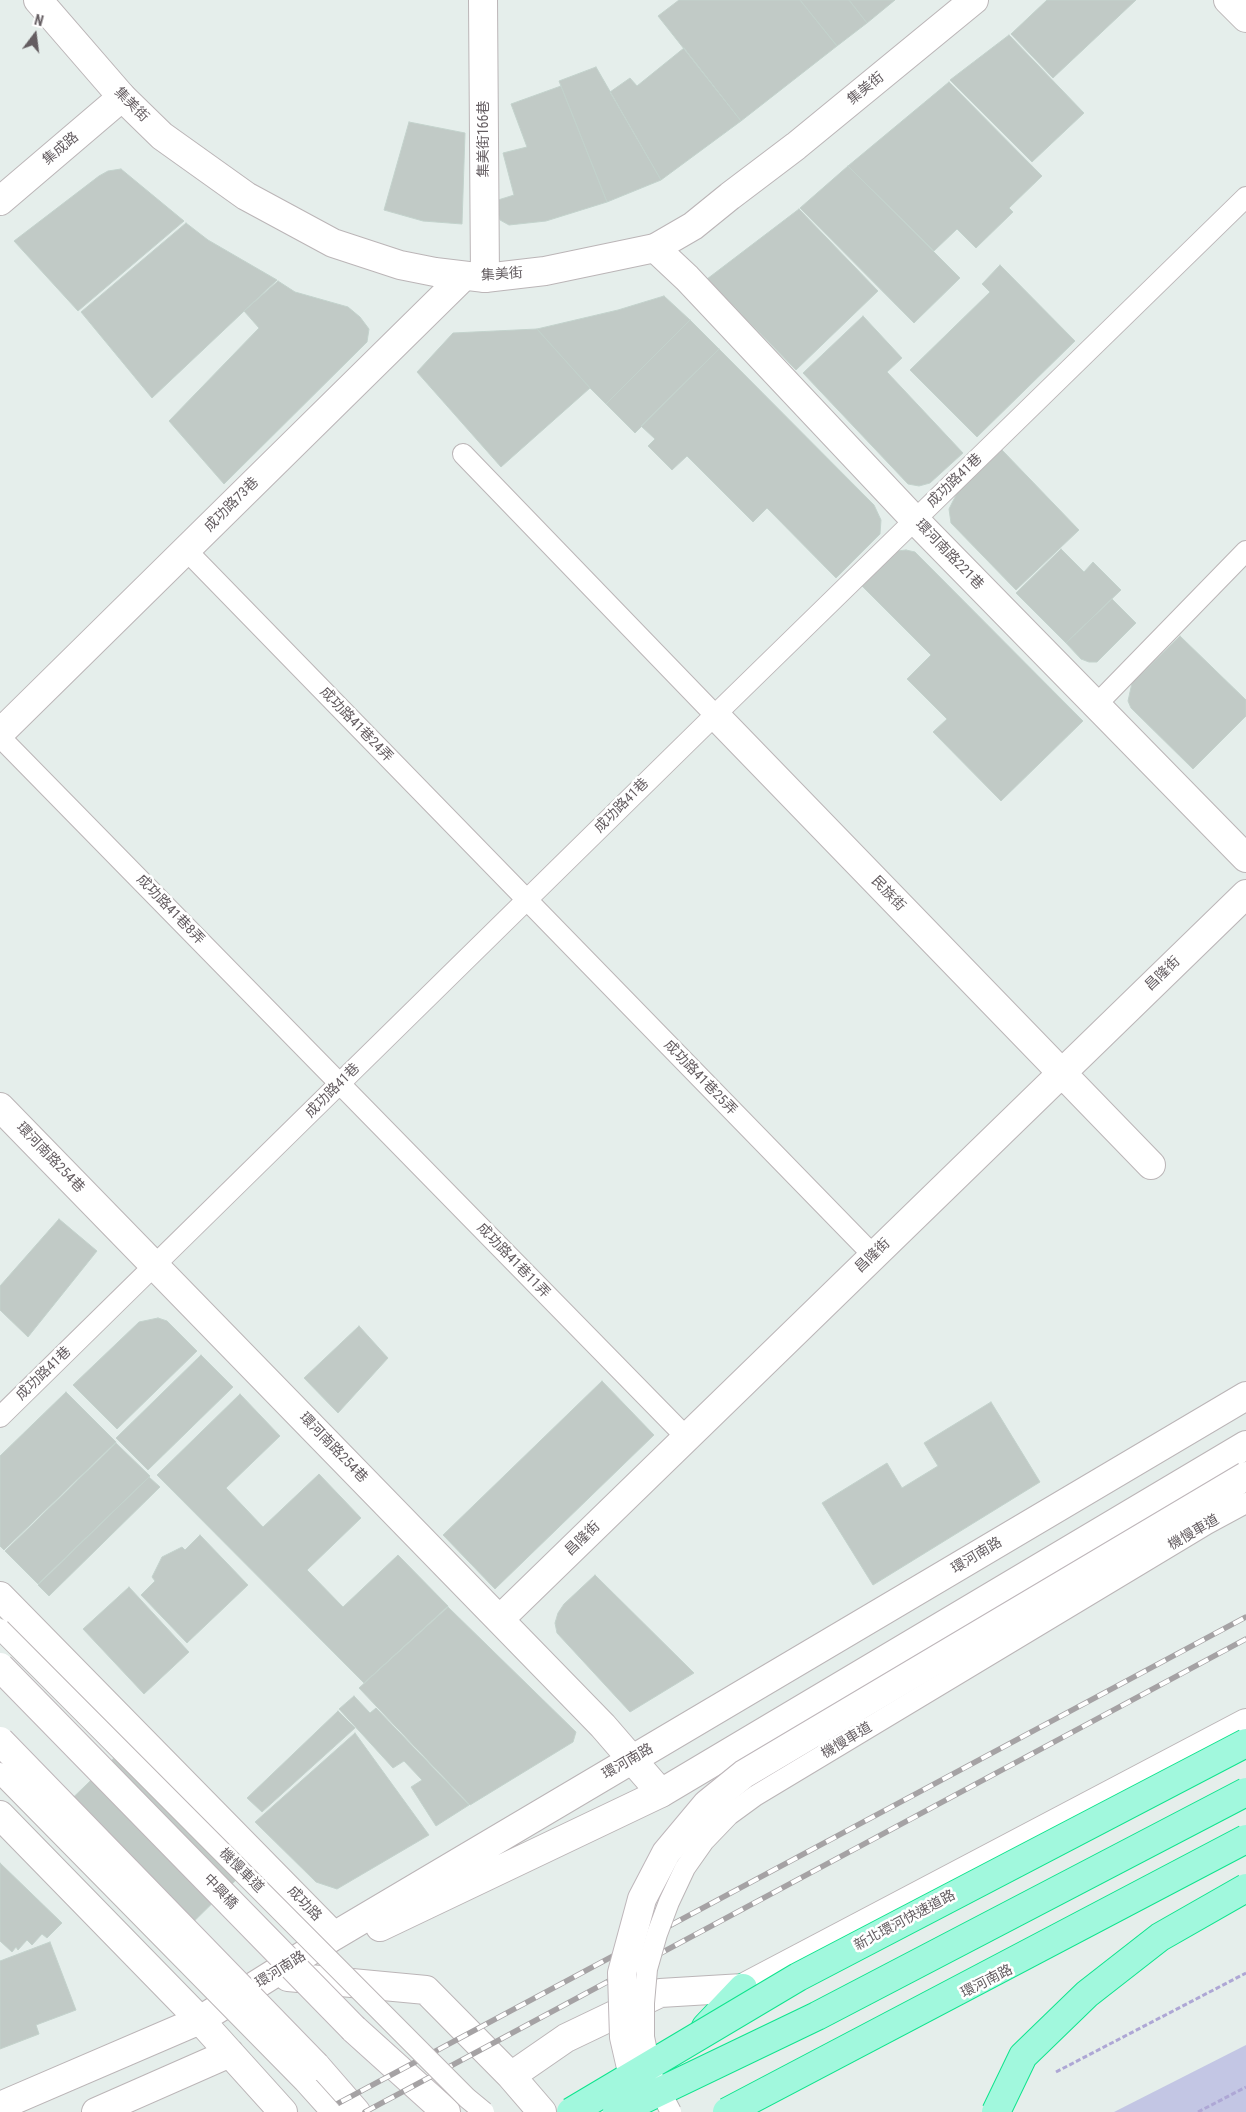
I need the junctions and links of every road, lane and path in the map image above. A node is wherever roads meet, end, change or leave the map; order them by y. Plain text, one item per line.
1 (38, 0) edge
2 (483, 0) edge
3 (974, 0) edge
4 (1228, 0) edge
5 (1246, 18) edge
6 (122, 97) junction
7 (1246, 198) edge
8 (0, 201) edge
9 (655, 248) junction
10 (474, 277) junction
11 (463, 454) dead end
12 (914, 520) junction
13 (186, 550) junction
14 (1246, 551) edge
15 (1096, 705) junction
16 (715, 715) junction
17 (0, 733) edge
18 (0, 737) edge
19 (1246, 858) edge
20 (1246, 894) edge
21 (527, 900) junction
22 (1062, 1073) junction
23 (340, 1084) junction
24 (0, 1107) edge
25 (1151, 1165) dead end
26 (874, 1256) junction
27 (155, 1266) junction
28 (1246, 1396) edge
29 (0, 1417) edge
30 (687, 1438) junction
31 (1246, 1445) edge
32 (1246, 1476) edge
33 (1246, 1503) edge
34 (0, 1596) edge
35 (500, 1619) junction
36 (0, 1629) edge
37 (0, 1667) edge
38 (1246, 1723) edge
39 (0, 1741) edge
40 (1246, 1743) edge
41 (632, 1759) junction
42 (0, 1773) edge
43 (1246, 1792) edge
44 (661, 1793) junction
45 (0, 1814) edge
46 (1246, 1839) edge
47 (1246, 1848) edge
48 (1246, 1888) edge
49 (334, 1936) junction
50 (1246, 1973) edge
51 (277, 1976) junction
52 (744, 1988) junction
53 (200, 2020) junction
54 (230, 2053) junction
55 (1055, 2072) dead end
56 (511, 2076) junction
57 (1246, 2088) edge
58 (0, 2106) edge
59 (96, 2112) edge
60 (283, 2112) edge
61 (331, 2112) edge
62 (356, 2112) edge
63 (446, 2112) edge
64 (484, 2112) edge
65 (542, 2112) edge
66 (571, 2112) edge
67 (579, 2112) edge
68 (618, 2112) edge
69 (649, 2112) edge
70 (671, 2112) edge
71 (726, 2112) edge
72 (996, 2112) edge
73 (1198, 2112) edge

1 - 6 street, 集美街
2 - 10 street, 集美街166巷
3 - 9 street, 集美街
4 - 5 street
6 - 8 street, 集成路
6 - 10 street, 集美街
7 - 12 lane, 成功路41巷
9 - 10 street, 集美街
9 - 12 street, 環河南路221巷
10 - 13 street, 成功路73巷
11 - 16 lane
12 - 15 street, 環河南路221巷
12 - 16 lane, 成功路41巷
13 - 17 street, 成功路73巷
13 - 21 lane, 成功路41巷24弄
14 - 15 lane
15 - 19 street, 環河南路221巷
16 - 21 lane, 成功路41巷
16 - 22 street, 民族街
18 - 23 lane, 成功路41巷8弄
20 - 22 street, 昌隆街
21 - 23 lane, 成功路41巷
21 - 26 lane, 成功路41巷25弄
22 - 25 street, 民族街
22 - 26 street, 昌隆街
23 - 27 lane, 成功路41巷
23 - 30 lane, 成功路41巷11弄
24 - 27 street, 環河南路254巷
26 - 30 street, 昌隆街
27 - 29 lane, 成功路41巷
27 - 35 street, 環河南路254巷
28 - 41 street, 環河南路
30 - 35 street, 昌隆街
31 - 44 street, 環河南路
32 - 69 street, bridge
33 - 70 lane, 機慢車道, bridge
34 - 49 street, 成功路
35 - 41 street, 環河南路254巷
36 - 64 lane, 機慢車道, bridge
37 - 63 street, 中興橋, bridge
38 - 52 street
39 - 62 street, bridge
40 - 66 highway, 新北環河快速道路, bridge
41 - 44 street, 環河南路254巷
41 - 49 street, 環河南路
42 - 61 lane, bridge
43 - 68 highway, bridge
44 - 51 street, 環河南路
45 - 53 street
46 - 71 highway, bridge
47 - 71 street, 環河南路
48 - 72 highway, bridge
49 - 51 street
49 - 53 street, 環河南路
50 - 55 path
51 - 54 street
51 - 56 street
52 - 56 street
52 - 67 highway
53 - 54 street
53 - 58 street, 環河南路
54 - 59 street
54 - 60 street
56 - 65 street
57 - 73 path

